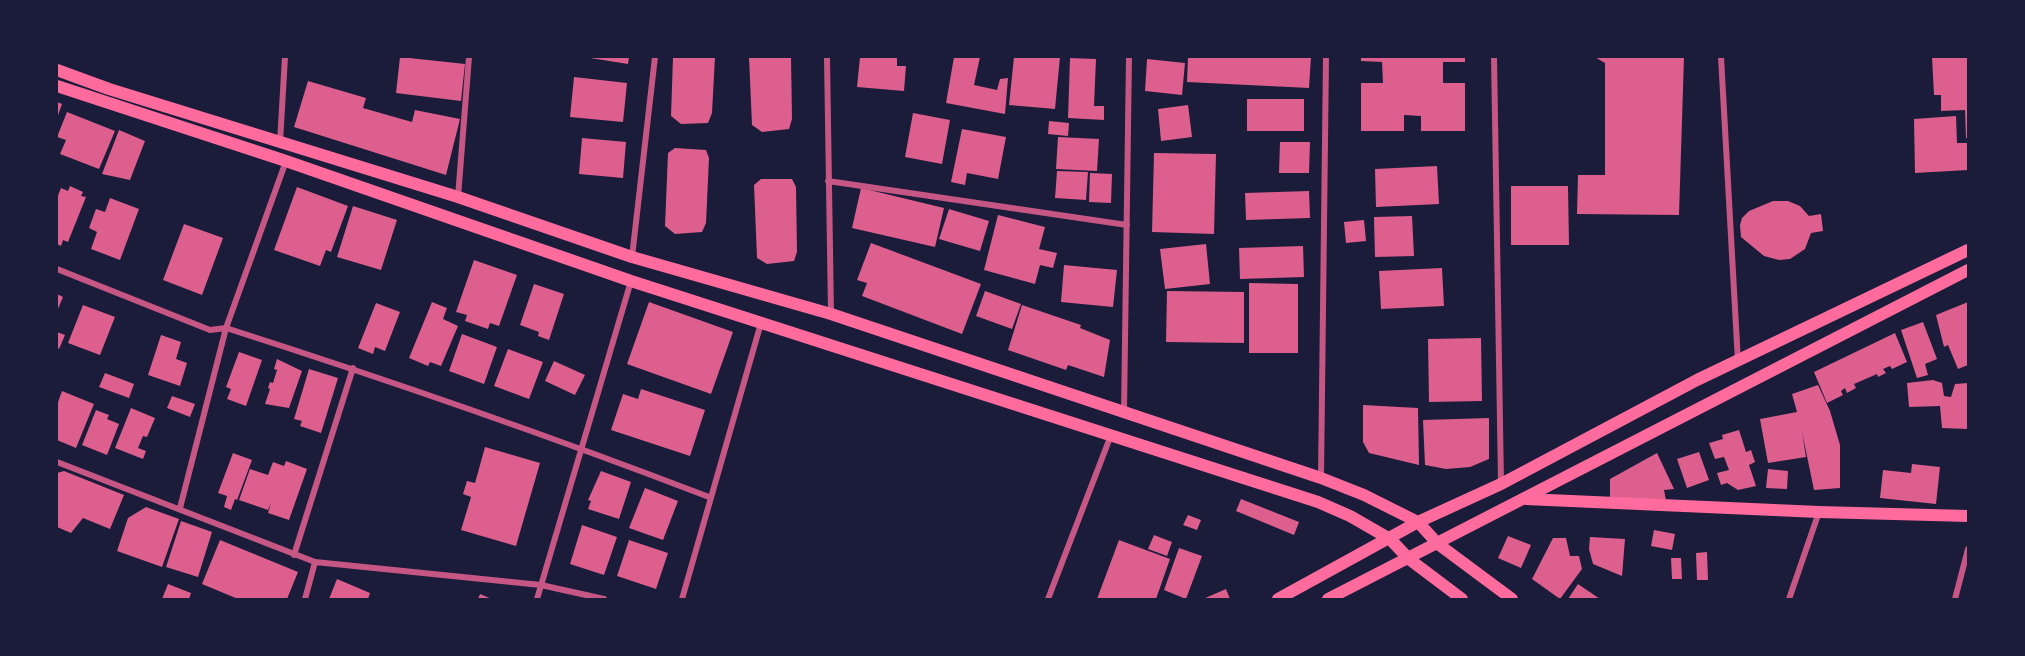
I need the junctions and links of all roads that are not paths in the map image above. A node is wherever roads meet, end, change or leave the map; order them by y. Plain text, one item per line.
1 (285, 57) edge
2 (469, 57) edge
3 (655, 57) edge
4 (827, 57) edge
5 (1130, 57) edge
6 (1326, 57) edge
7 (1494, 57) edge
8 (1721, 57) edge
9 (57, 69) edge
10 (57, 86) edge
11 (280, 142) junction
12 (286, 161) junction
13 (828, 180) junction
14 (458, 197) junction
15 (1127, 225) junction
16 (1968, 250) edge
17 (632, 257) junction
18 (57, 268) edge
19 (1968, 270) edge
20 (631, 281) junction
21 (831, 314) junction
22 (761, 323) junction
23 (226, 328) junction
24 (1738, 362) junction
25 (353, 368) junction
26 (1124, 411) junction
27 (1111, 435) junction
28 (580, 448) junction
29 (57, 462) edge
30 (1321, 478) junction
31 (1501, 484) junction
32 (709, 497) junction
33 (1524, 499) junction
34 (180, 508) junction
35 (1819, 512) junction
36 (1968, 516) edge
37 (1418, 522) junction
38 (1390, 539) junction
39 (1438, 544) junction
40 (1968, 549) edge
41 (294, 555) junction
42 (1409, 559) junction
43 (315, 562) junction
44 (541, 585) junction
45 (305, 599) edge
46 (537, 599) edge
47 (604, 599) edge
48 (682, 599) edge
49 (1048, 599) edge
50 (1278, 599) edge
51 (1328, 599) edge
52 (1462, 599) edge
53 (1512, 599) edge
54 (1789, 599) edge
55 (1955, 599) edge

1 - 11 street
2 - 14 street
3 - 17 street
4 - 13 street
5 - 15 street
6 - 30 street
7 - 31 street
8 - 24 street
9 - 11 main road
10 - 12 main road
11 - 14 main road
12 - 20 main road
12 - 23 street
13 - 15 street
13 - 21 street
14 - 17 main road
15 - 26 street
16 - 24 main road
17 - 21 main road
18 - 23 street
19 - 33 main road
20 - 22 main road
20 - 28 street
21 - 26 main road
22 - 27 main road
22 - 32 street
23 - 25 street
23 - 34 street
24 - 31 main road
25 - 28 street
25 - 41 street
26 - 30 main road
27 - 38 main road
27 - 49 street
28 - 32 street
28 - 44 street
29 - 34 street
30 - 37 main road
31 - 37 main road
32 - 48 street
33 - 35 main road
33 - 39 main road
34 - 41 street
35 - 36 main road
35 - 54 street
37 - 38 main road
37 - 39 main road
38 - 42 main road
38 - 50 main road
39 - 42 main road
39 - 53 main road
40 - 55 street
41 - 43 street
42 - 51 main road
42 - 52 main road
43 - 44 street
43 - 45 street
44 - 46 street
44 - 47 street

